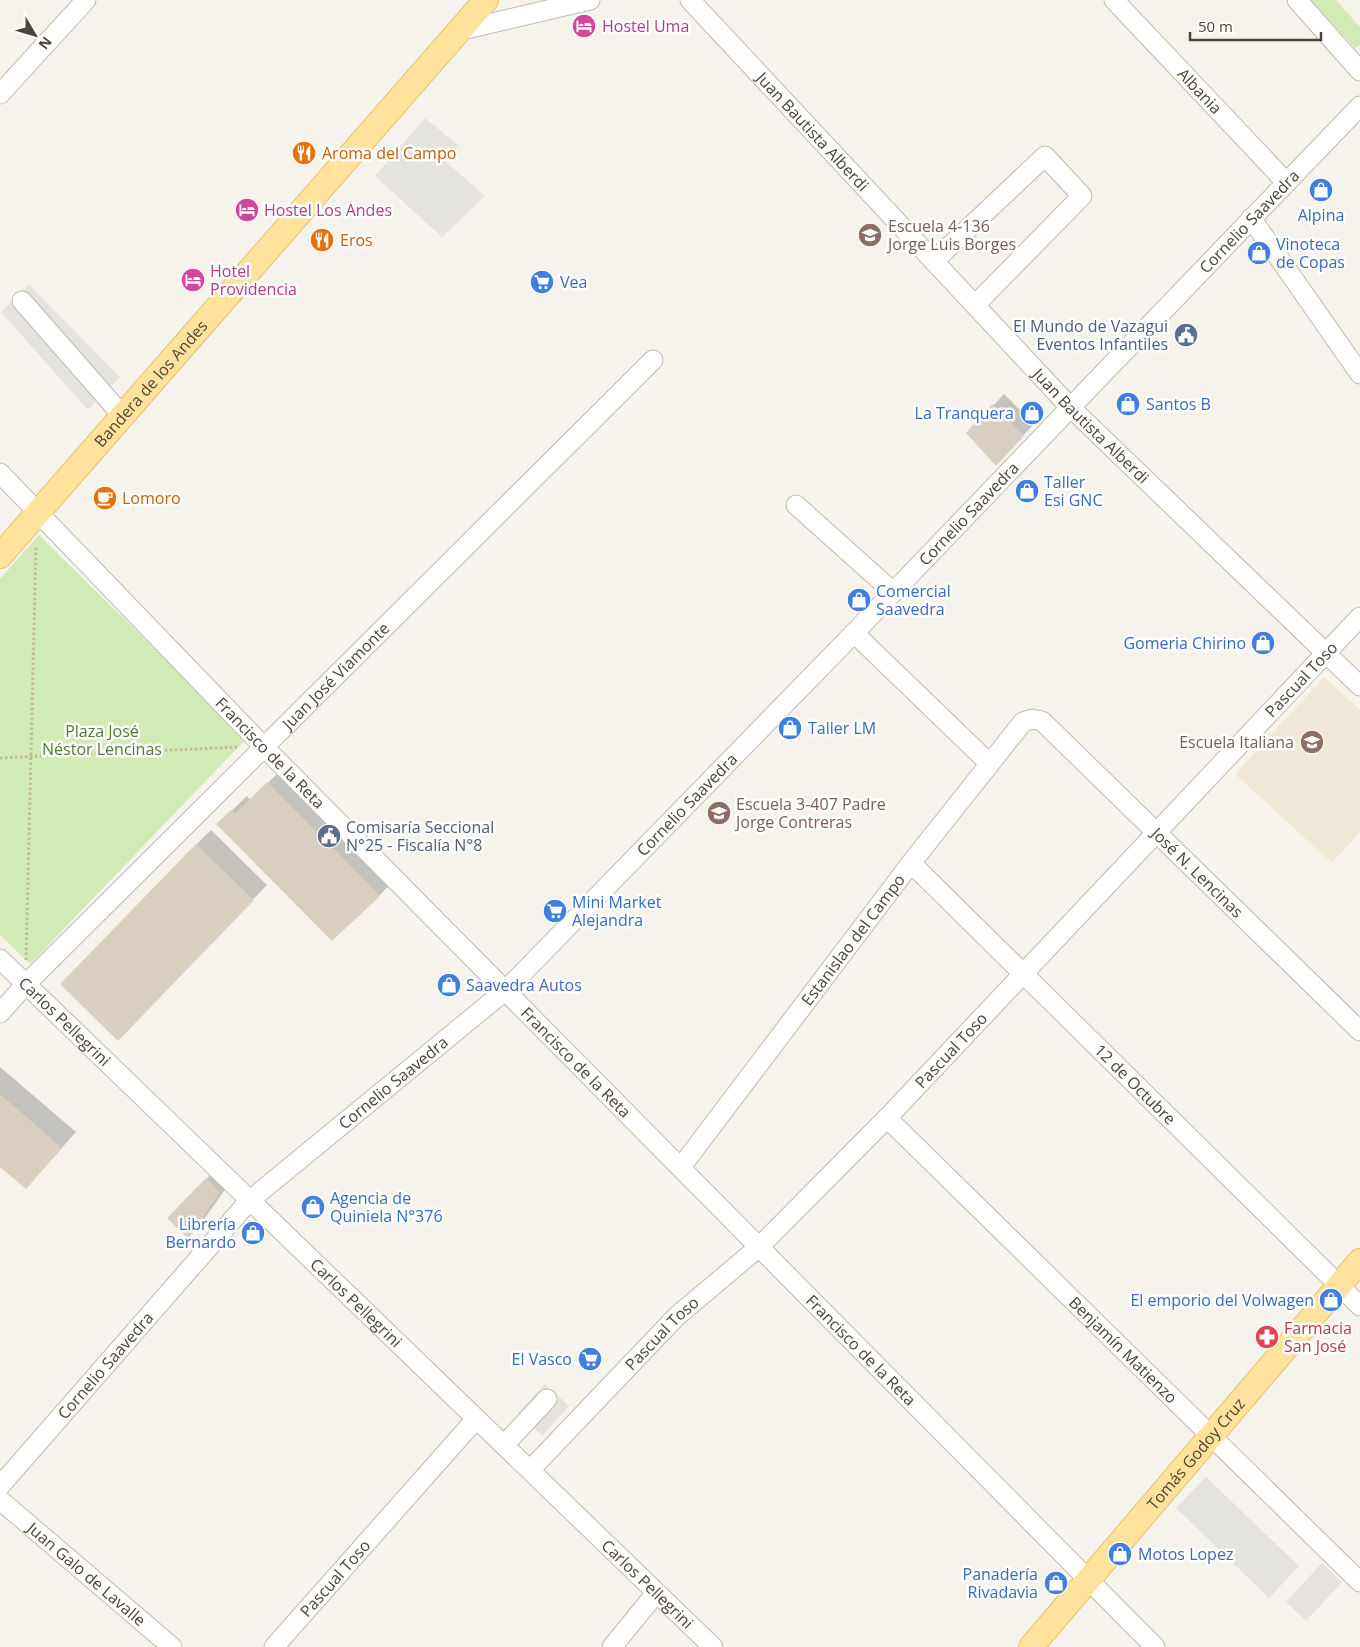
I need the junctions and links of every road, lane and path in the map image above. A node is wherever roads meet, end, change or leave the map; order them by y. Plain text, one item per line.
1 (86, 0) edge
2 (486, 0) edge
3 (590, 0) edge
4 (690, 0) edge
5 (1114, 0) edge
6 (1297, 0) edge
7 (458, 30) junction
8 (1360, 71) edge
9 (0, 94) edge
10 (1360, 106) edge
11 (1286, 182) junction
12 (1251, 218) junction
13 (934, 261) junction
14 (22, 301) dead end
15 (975, 305) junction
16 (653, 360) dead end
17 (1360, 374) edge
18 (1069, 406) junction
19 (122, 415) junction
20 (0, 473) edge
21 (796, 504) dead end
22 (38, 513) junction
23 (0, 556) edge
24 (893, 592) junction
25 (1360, 618) edge
26 (854, 633) junction
27 (1326, 654) junction
28 (1360, 686) edge
29 (1032, 719) joint
30 (263, 746) junction
31 (30, 756) junction
32 (0, 758) edge
33 (990, 764) junction
34 (1157, 833) junction
35 (911, 863) junction
36 (0, 959) edge
37 (1023, 974) junction
38 (26, 984) junction
39 (506, 990) junction
40 (0, 1014) edge
41 (1360, 1031) edge
42 (888, 1118) junction
43 (681, 1167) junction
44 (249, 1202) junction
45 (759, 1248) junction
46 (1360, 1261) edge
47 (1339, 1285) junction
48 (1360, 1306) edge
49 (547, 1399) dead end
50 (476, 1419) junction
51 (1212, 1436) junction
52 (504, 1445) junction
53 (530, 1470) junction
54 (0, 1486) edge
55 (0, 1500) edge
56 (1089, 1580) junction
57 (1360, 1582) edge
58 (656, 1593) junction
59 (172, 1647) edge
60 (274, 1647) edge
61 (612, 1647) edge
62 (713, 1647) edge
63 (1031, 1647) edge
64 (1154, 1647) edge

1 - 9 street
2 - 7 main road, Bandera de los Andes
3 - 7 street
4 - 13 street, Juan Bautista Alberdi
5 - 11 street, Albania
6 - 8 street
7 - 19 main road, Bandera de los Andes
10 - 11 street, Cornelio Saavedra
11 - 12 street, Cornelio Saavedra
12 - 17 street
12 - 18 street, Cornelio Saavedra
13 - 15 street, Juan Bautista Alberdi
13 - 15 street
14 - 19 street
15 - 18 street, Juan Bautista Alberdi
16 - 30 street, Juan José Viamonte
18 - 24 street, Cornelio Saavedra
18 - 27 street, Juan Bautista Alberdi
19 - 22 main road, Bandera de los Andes
20 - 22 street, Francisco de la Reta
21 - 24 street
22 - 23 main road, Bandera de los Andes
22 - 30 street, Francisco de la Reta
22 - 31 path
24 - 26 street, Cornelio Saavedra
25 - 27 street, Pascual Toso
26 - 33 street
26 - 39 street, Cornelio Saavedra
27 - 28 street, Juan Bautista Alberdi
27 - 34 street, Pascual Toso
29 - 33 street, Estanislao del Campo
29 - 34 street, José N. Lencinas
30 - 31 path
30 - 38 street, Juan José Viamonte
30 - 39 street, Francisco de la Reta
31 - 32 path
31 - 38 path
33 - 35 street, Estanislao del Campo
34 - 37 street, Pascual Toso
34 - 41 street, José N. Lencinas
35 - 37 street, 12 de Octubre
35 - 43 street, Estanislao del Campo
36 - 38 street, Carlos Pellegrini
37 - 42 street, Pascual Toso
37 - 47 street, 12 de Octubre
38 - 40 street, Juan José Viamonte
38 - 44 street, Carlos Pellegrini
39 - 43 street, Francisco de la Reta
39 - 44 street, Cornelio Saavedra
42 - 45 street, Pascual Toso
42 - 51 street, Benjamín Matienzo
43 - 45 street, Francisco de la Reta
44 - 50 street, Carlos Pellegrini
44 - 54 street, Cornelio Saavedra
45 - 53 street, Pascual Toso
45 - 56 street, Francisco de la Reta
46 - 47 main road, Tomás Godoy Cruz
47 - 48 street, 12 de Octubre
47 - 51 main road, Tomás Godoy Cruz
49 - 52 street
50 - 52 street, Carlos Pellegrini
50 - 60 street, Pascual Toso
51 - 56 main road, Tomás Godoy Cruz
51 - 57 street, Benjamín Matienzo
52 - 53 street, Carlos Pellegrini
53 - 58 street, Carlos Pellegrini
55 - 59 street, Juan Galo de Lavalle
56 - 63 main road, Tomás Godoy Cruz
56 - 64 street, Francisco de la Reta
58 - 61 street
58 - 62 street, Carlos Pellegrini

